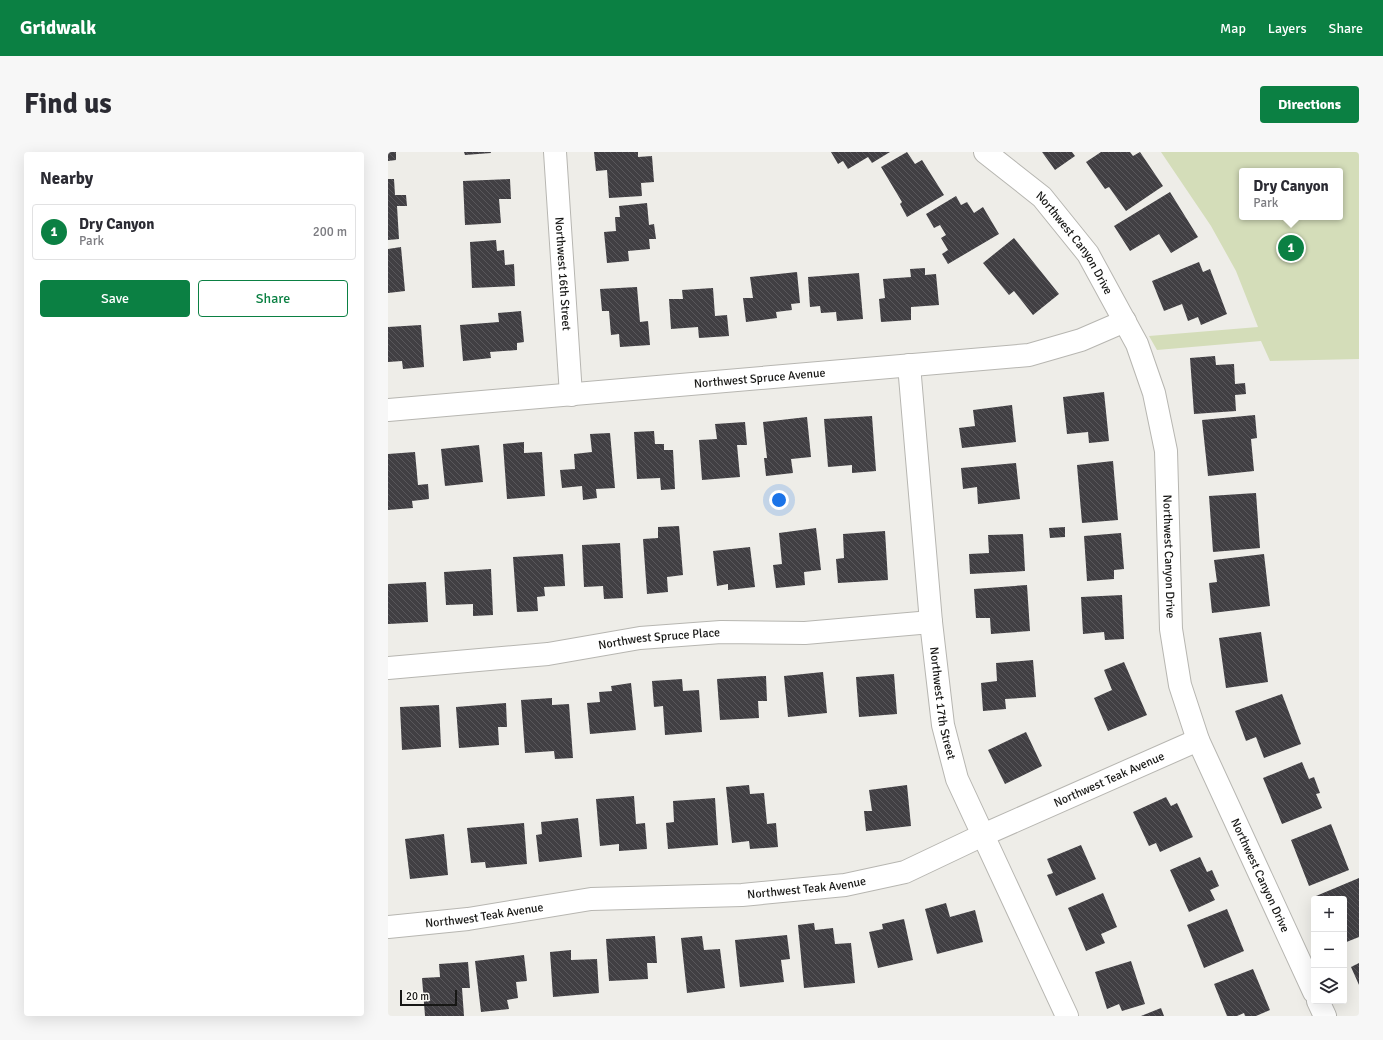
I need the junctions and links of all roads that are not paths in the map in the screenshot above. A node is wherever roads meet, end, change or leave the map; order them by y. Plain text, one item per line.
1 (555, 152) edge
2 (985, 152) edge
3 (1125, 321) junction
4 (909, 365) junction
5 (571, 394) junction
6 (388, 410) edge
7 (932, 622) junction
8 (388, 668) edge
9 (1198, 740) junction
10 (983, 835) junction
11 (388, 927) edge
12 (1311, 985) edge
13 (1319, 1004) edge
14 (1067, 1016) edge
15 (1325, 1016) edge

1 - 5 street, Northwest 16th Street
2 - 3 street, Northwest Canyon Drive
3 - 4 street, Northwest Spruce Avenue
3 - 9 street, Northwest Canyon Drive
4 - 5 street, Northwest Spruce Avenue
4 - 7 street, Northwest 17th Street
5 - 6 street, Northwest Spruce Avenue
7 - 8 street, Northwest Spruce Place
7 - 10 street, Northwest 17th Street
9 - 10 street, Northwest Teak Avenue
9 - 12 street, Northwest Canyon Drive
10 - 11 street, Northwest Teak Avenue
10 - 14 street, Northwest 17th Street
13 - 15 street

